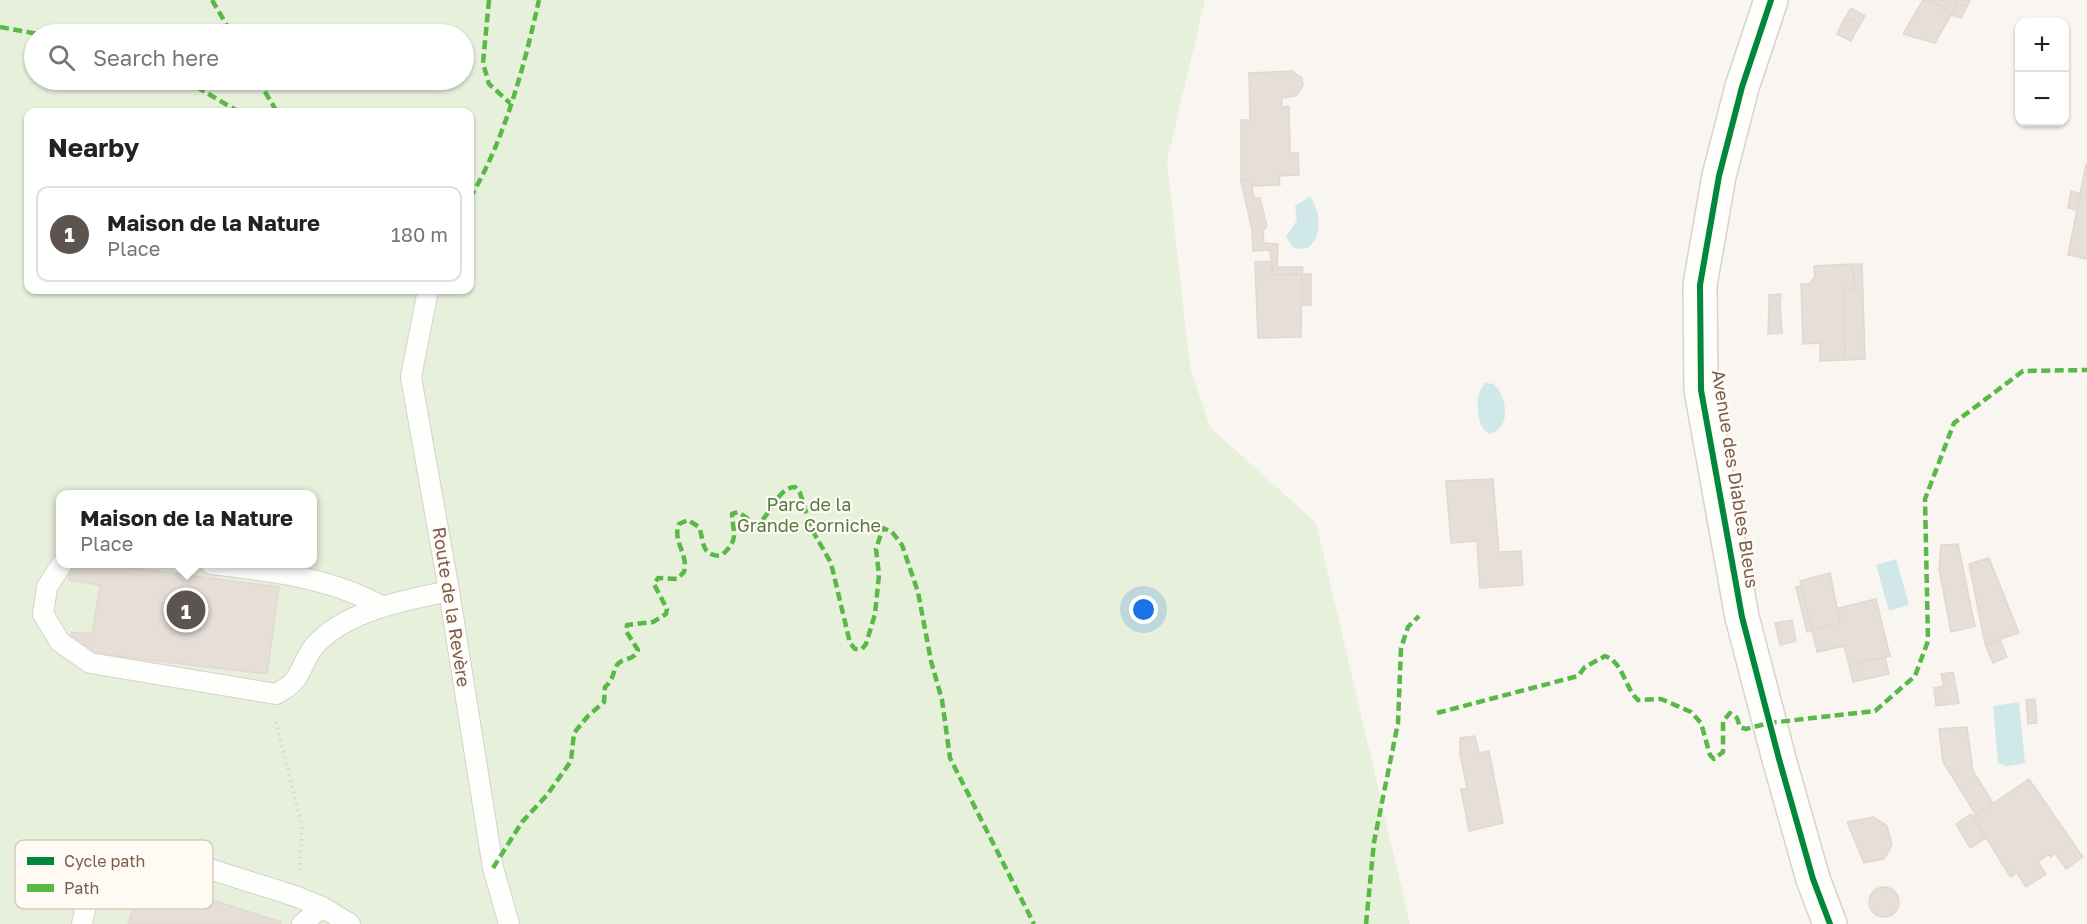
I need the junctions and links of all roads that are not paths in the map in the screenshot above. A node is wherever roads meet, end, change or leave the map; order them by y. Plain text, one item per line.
1 (1771, 0) edge
2 (427, 294) edge
3 (59, 568) edge
4 (243, 568) edge
5 (449, 591) junction
6 (381, 606) junction
7 (213, 870) edge
8 (322, 907) junction
9 (85, 909) edge
10 (82, 924) edge
11 (302, 924) edge
12 (350, 924) edge
13 (509, 924) edge
14 (1830, 924) edge

1 - 14 main road, Avenue des Diables Bleus
2 - 5 lane, Route de la Revère
3 - 6 lane
4 - 6 lane
5 - 6 lane
5 - 13 lane, Route de la Revère
7 - 8 lane
8 - 11 lane
8 - 12 lane
9 - 10 lane

